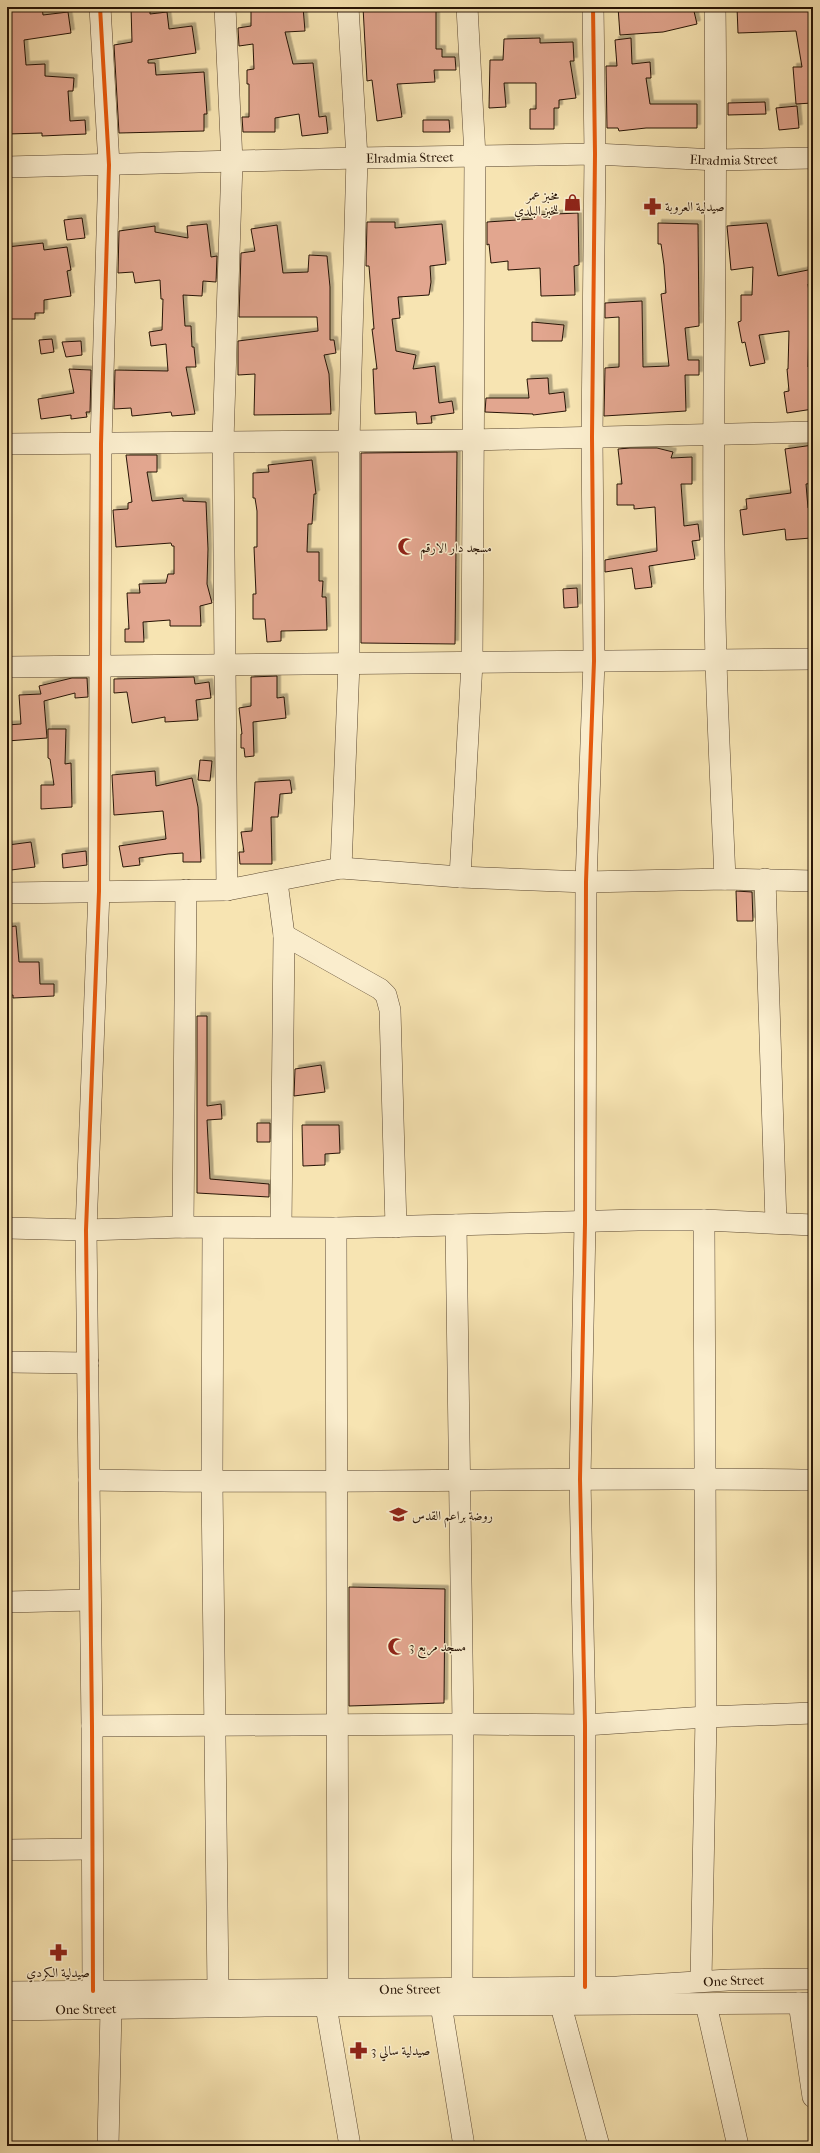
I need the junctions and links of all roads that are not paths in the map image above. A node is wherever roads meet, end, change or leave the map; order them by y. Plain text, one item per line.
1 (100, 7) edge
2 (224, 7) edge
3 (348, 7) edge
4 (467, 7) edge
5 (593, 7) edge
6 (715, 7) edge
7 (595, 154) junction
8 (475, 156) junction
9 (357, 158) junction
10 (813, 158) edge
11 (717, 160) junction
12 (232, 162) junction
13 (109, 166) junction
14 (7, 167) edge
15 (813, 432) edge
16 (715, 434) junction
17 (592, 437) junction
18 (472, 440) junction
19 (223, 441) junction
20 (349, 441) junction
21 (7, 444) edge
22 (101, 444) junction
23 (716, 659) junction
24 (813, 659) edge
25 (594, 661) junction
26 (349, 663) junction
27 (472, 663) junction
28 (224, 664) junction
29 (99, 665) junction
30 (7, 666) edge
31 (341, 868) junction
32 (460, 877) junction
33 (725, 878) junction
34 (765, 880) junction
35 (813, 881) edge
36 (277, 882) junction
37 (586, 882) junction
38 (186, 890) junction
39 (227, 890) junction
40 (99, 891) junction
41 (7, 893) edge
42 (284, 935) junction
43 (704, 1220) junction
44 (585, 1223) junction
45 (776, 1223) junction
46 (456, 1225) junction
47 (813, 1225) edge
48 (183, 1227) junction
49 (281, 1227) junction
50 (396, 1227) junction
51 (7, 1228) edge
52 (213, 1228) junction
53 (336, 1228) junction
54 (86, 1230) junction
55 (7, 1362) edge
56 (88, 1363) junction
57 (704, 1478) junction
58 (89, 1480) junction
59 (460, 1480) junction
60 (580, 1480) junction
61 (813, 1480) edge
62 (338, 1482) junction
63 (212, 1483) junction
64 (90, 1600) junction
65 (7, 1602) edge
66 (813, 1713) edge
67 (706, 1717) junction
68 (463, 1724) junction
69 (337, 1725) junction
70 (585, 1725) junction
71 (92, 1726) junction
72 (215, 1727) junction
73 (91, 1849) junction
74 (7, 1850) edge
75 (813, 1979) edge
76 (701, 1981) junction
77 (585, 1987) junction
78 (462, 1988) junction
79 (218, 1990) junction
80 (93, 1991) junction
81 (7, 1992) edge
82 (332, 1998) junction
83 (190, 1999) junction
84 (806, 2003) edge
85 (706, 2004) junction
86 (440, 2005) junction
87 (561, 2006) junction
88 (110, 2009) junction
89 (7, 2010) edge
90 (813, 2097) edge
91 (108, 2146) edge
92 (350, 2146) edge
93 (464, 2146) edge
94 (599, 2146) edge
95 (738, 2146) edge

1 - 13 street
2 - 12 street
3 - 9 street
4 - 8 street
5 - 7 street
6 - 11 street
7 - 8 street, Elradmia Street
7 - 11 street, Elradmia Street
7 - 17 street
8 - 9 street, Elradmia Street
8 - 18 street
9 - 12 street, Elradmia Street
9 - 20 street
10 - 11 street, Elradmia Street
11 - 16 street
12 - 13 street, Elradmia Street
12 - 19 street
13 - 14 street, Elradmia Street
13 - 22 street
15 - 16 street
16 - 17 street
16 - 23 street
17 - 18 street
17 - 25 street
18 - 20 street
18 - 27 street
19 - 20 street
19 - 22 street
19 - 28 street
20 - 26 street
21 - 22 street
22 - 29 street
23 - 24 street
23 - 25 street
23 - 33 street
25 - 27 street
25 - 37 street
26 - 27 street
26 - 28 street
26 - 31 street
27 - 32 street
28 - 29 street
28 - 39 street
29 - 30 street
29 - 40 street
31 - 32 street
31 - 36 street
32 - 37 street
33 - 34 street
33 - 37 street
34 - 35 street
34 - 45 street
36 - 39 street
36 - 42 street
37 - 44 street
38 - 39 street
38 - 40 street
38 - 48 street
40 - 41 street
40 - 54 street
42 - 49 street
42 - 50 street
43 - 44 street
43 - 45 street
43 - 57 street
44 - 46 street
44 - 60 street
45 - 47 street
46 - 50 street
46 - 59 street
48 - 52 street
48 - 54 street
49 - 52 street
49 - 53 street
50 - 53 street
51 - 54 street
52 - 63 street
53 - 62 street
54 - 56 street
55 - 56 street
56 - 58 street
57 - 60 street
57 - 61 street
57 - 67 street
58 - 63 street
58 - 64 street
59 - 60 street
59 - 62 street
59 - 68 street
60 - 70 street
62 - 63 street
62 - 69 street
63 - 72 street
64 - 65 street
64 - 71 street
66 - 67 street
67 - 70 street
67 - 76 street
68 - 69 street
68 - 70 street
68 - 78 street
69 - 72 street
69 - 82 street
70 - 77 street
71 - 72 street
71 - 73 street
72 - 79 street
73 - 74 street
73 - 80 street
75 - 76 street, One Street
76 - 77 street, One Street
77 - 78 street, One Street
78 - 82 street, One Street
79 - 82 street, One Street
79 - 83 street, One Street
80 - 81 street, One Street
80 - 83 street, One Street
82 - 83 street, One Street
82 - 86 street, One Street
82 - 92 street
83 - 88 street, One Street
84 - 85 street, One Street
84 - 90 street
85 - 87 street, One Street
85 - 95 street
86 - 87 street, One Street
86 - 93 street
87 - 94 street
88 - 89 street, One Street
88 - 91 street

